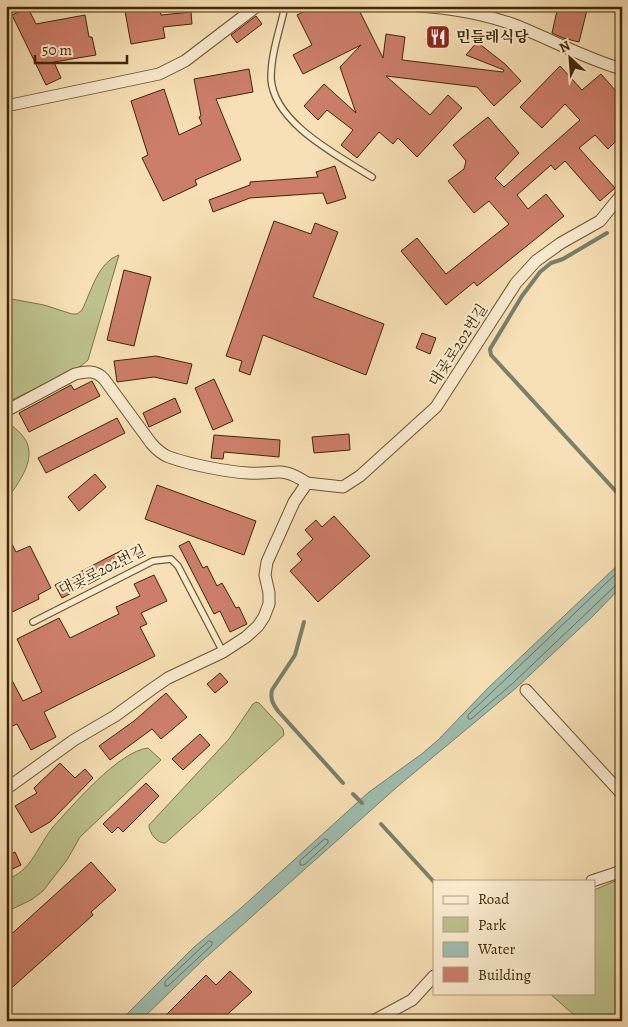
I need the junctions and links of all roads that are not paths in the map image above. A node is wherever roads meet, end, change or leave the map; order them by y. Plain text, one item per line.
1 (257, 6) edge
2 (285, 6) edge
3 (418, 6) edge
4 (622, 69) edge
5 (6, 106) edge
6 (372, 178) dead end
7 (622, 194) edge
8 (6, 411) edge
9 (307, 483) junction
10 (33, 622) dead end
11 (222, 652) junction
12 (526, 690) dead end
13 (6, 789) edge
14 (622, 794) edge
15 (622, 871) edge
16 (595, 880) edge
17 (433, 977) edge
18 (373, 1021) edge

1 - 5 street
2 - 6 lane
3 - 4 street
7 - 9 street, 대곶로202번길
8 - 9 street, 대곶로202번길
9 - 11 street
10 - 11 lane, 대곶로202번길
11 - 13 street
12 - 14 street
15 - 16 street
17 - 18 street

